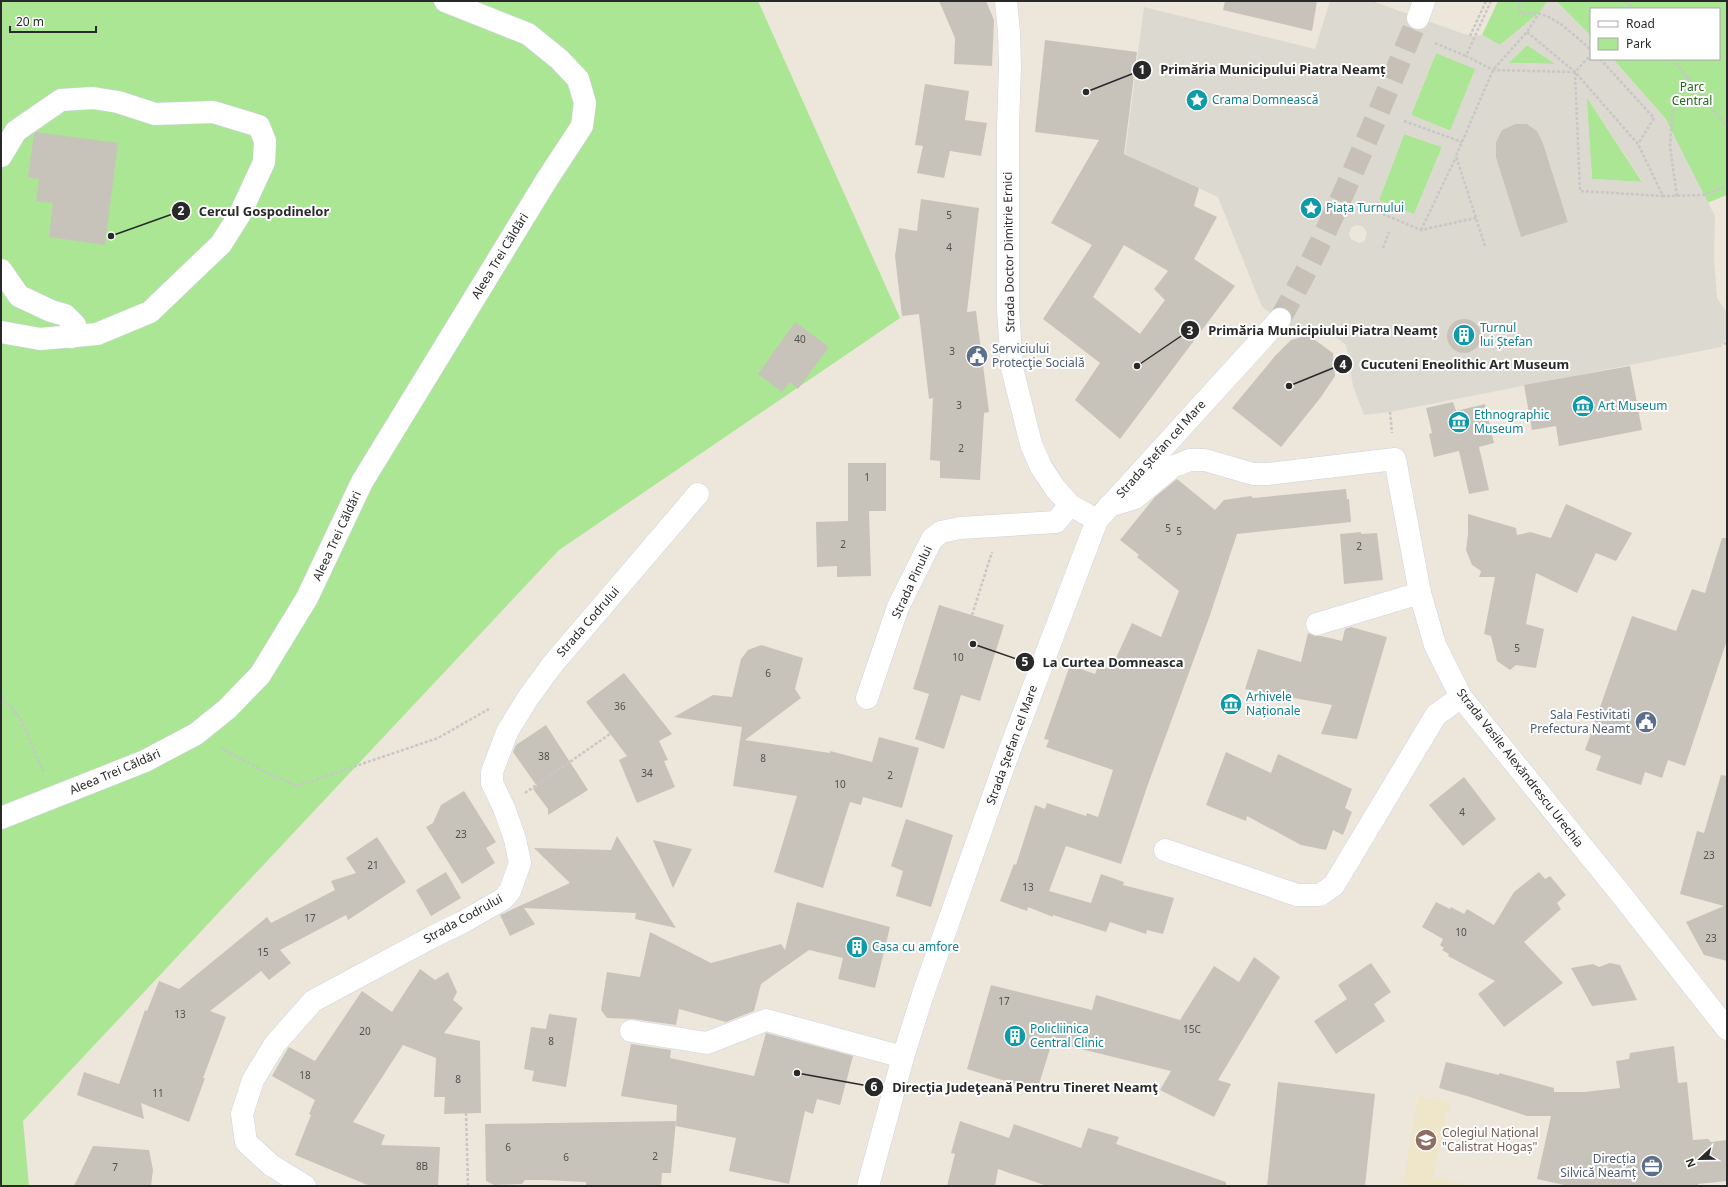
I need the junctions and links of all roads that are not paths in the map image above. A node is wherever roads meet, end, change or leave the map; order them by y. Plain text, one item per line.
1 (445, 1) edge
2 (1006, 1) edge
3 (1, 156) edge
4 (1, 270) edge
5 (1280, 319) tunnel mouth
6 (1, 332) edge
7 (75, 336) junction
8 (698, 494) dead end
9 (1070, 505) junction
10 (1103, 513) junction
11 (1420, 592) junction
12 (1317, 624) dead end
13 (1460, 697) junction
14 (867, 698) dead end
15 (1, 818) edge
16 (1165, 850) dead end
17 (1727, 1029) edge
18 (631, 1031) dead end
19 (902, 1057) junction
20 (305, 1186) edge
21 (868, 1186) edge

1 - 15 street, Aleea Trei Căldări
2 - 9 street, Strada Doctor Dimitrie Ernici
3 - 7 street
4 - 7 street
5 - 10 street, Strada Ștefan cel Mare
6 - 7 street
8 - 20 street, Strada Codrului
9 - 10 street, Strada Doctor Dimitrie Ernici
9 - 14 street, Strada Pinului
10 - 11 street, Strada Vasile Alexăndrescu Urechia
10 - 19 street, Strada Ștefan cel Mare
11 - 12 street
11 - 13 street, Strada Vasile Alexăndrescu Urechia
13 - 16 street
13 - 17 street, Strada Vasile Alexăndrescu Urechia
18 - 19 street
19 - 21 street, Strada Ștefan cel Mare

